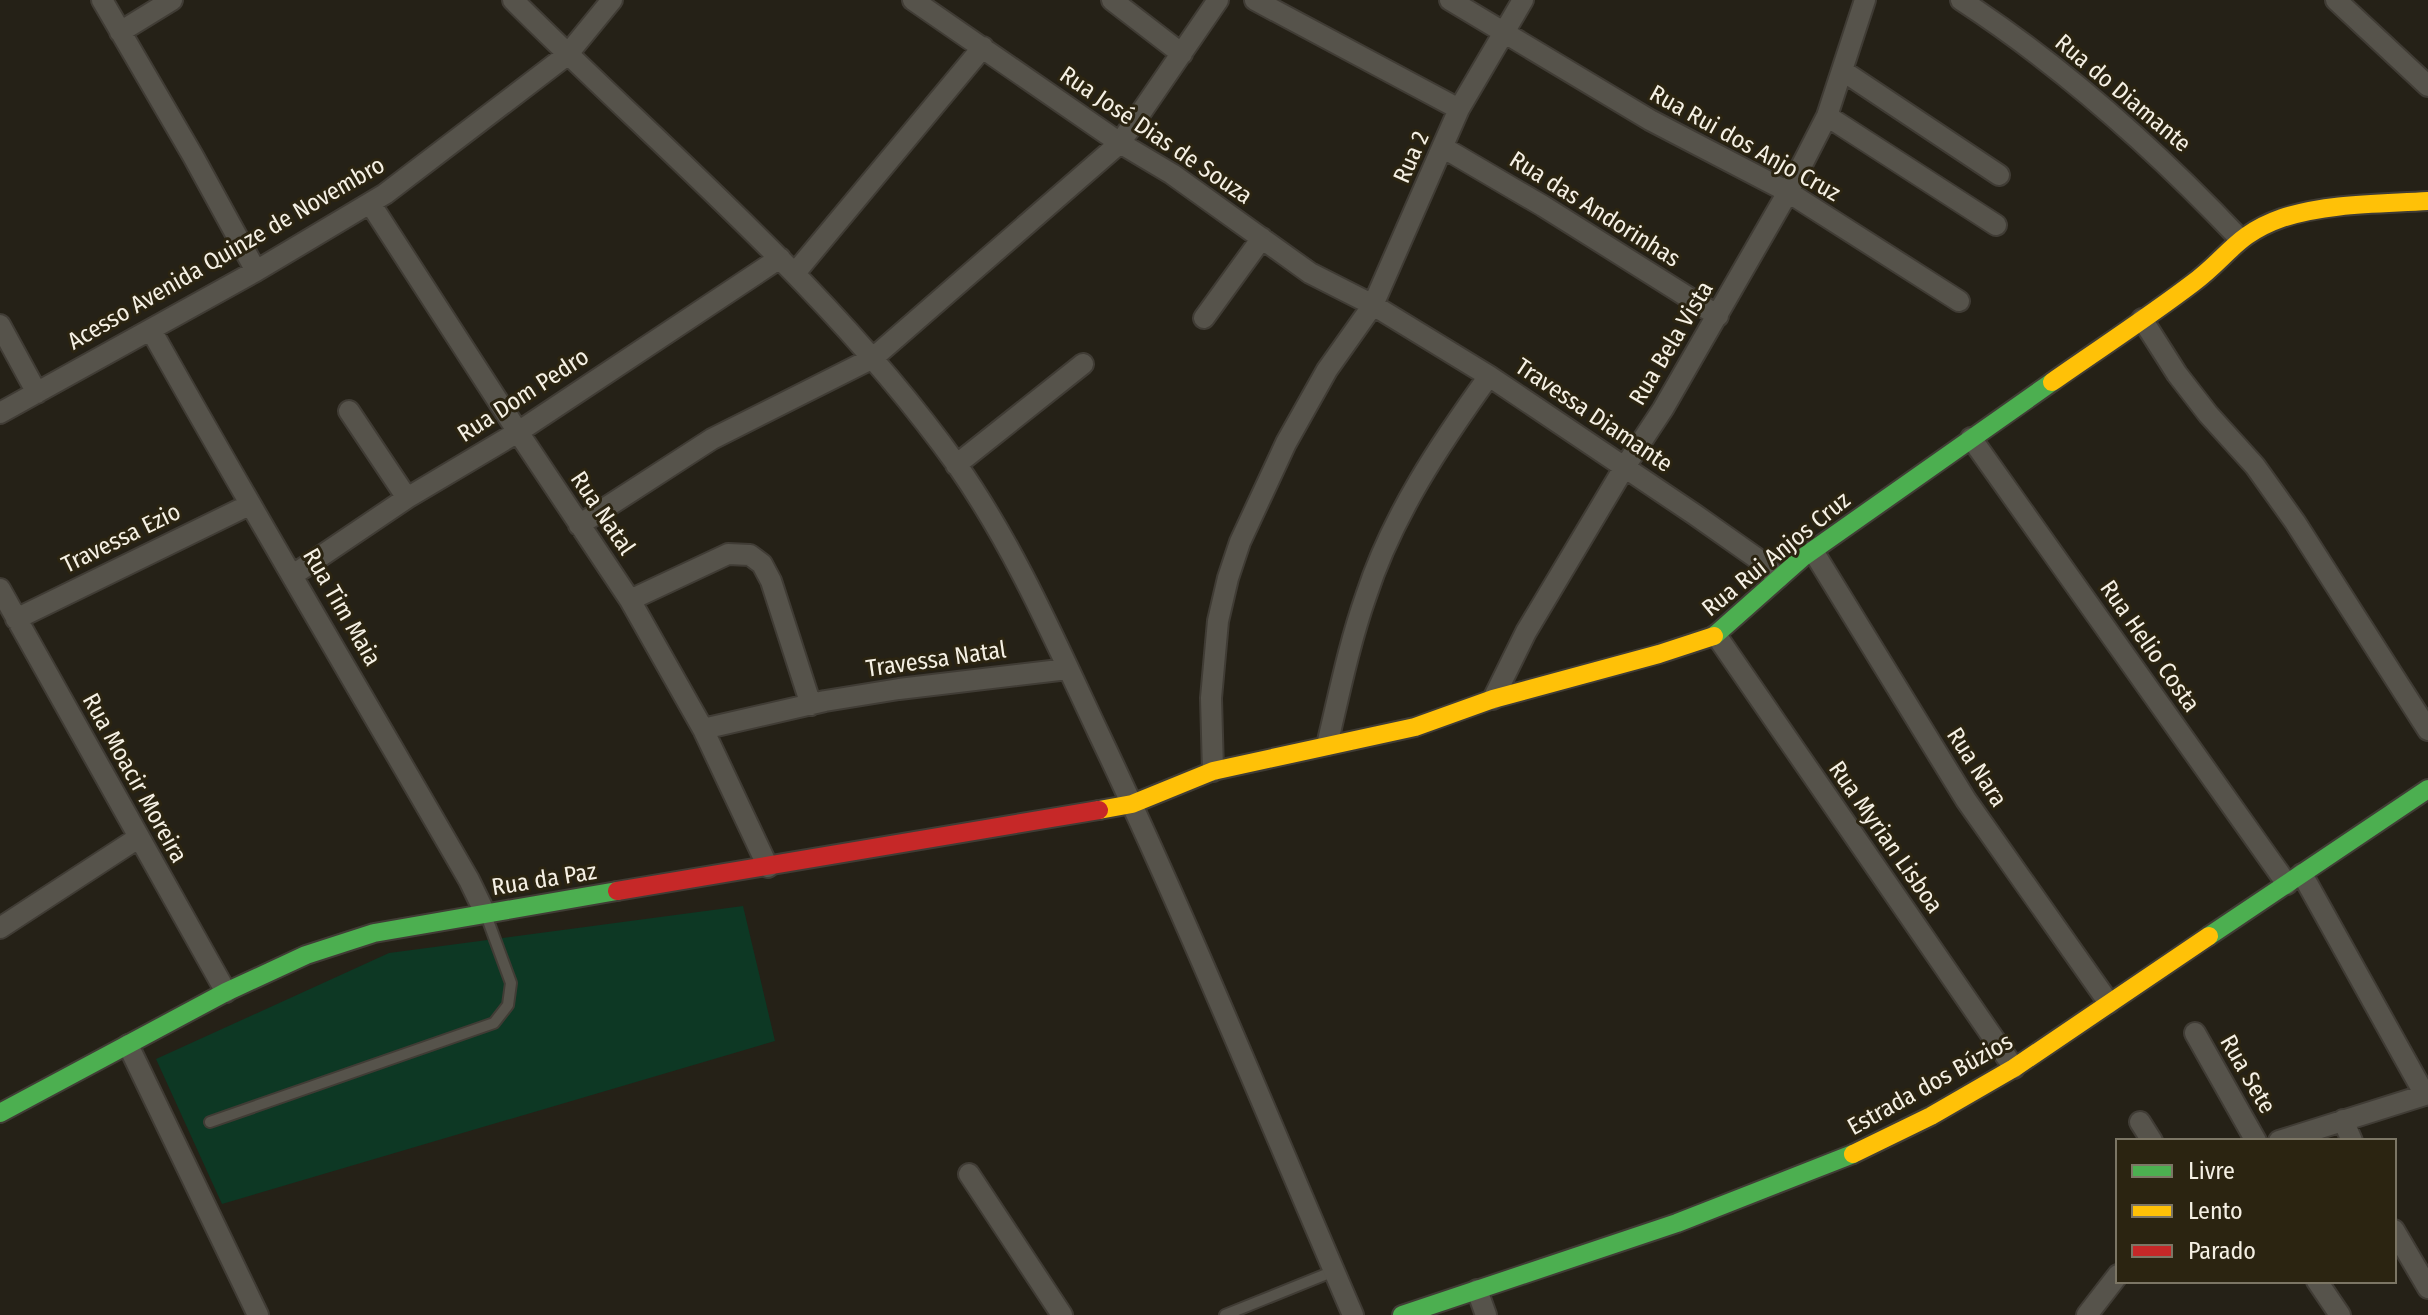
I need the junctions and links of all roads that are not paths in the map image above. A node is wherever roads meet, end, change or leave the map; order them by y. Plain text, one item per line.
1 (102, 0) edge
2 (172, 0) edge
3 (513, 0) edge
4 (612, 0) edge
5 (913, 0) edge
6 (1112, 0) edge
7 (1218, 0) edge
8 (1255, 0) edge
9 (1450, 0) edge
10 (1523, 0) edge
11 (1865, 0) edge
12 (1961, 0) edge
13 (2336, 0) edge
14 (120, 32) junction
15 (1503, 34) junction
16 (983, 47) junction
17 (1182, 54) junction
18 (567, 55) junction
19 (1843, 71) junction
20 (2428, 86) edge
21 (1459, 109) junction
22 (1827, 116) junction
23 (1120, 143) junction
24 (1444, 148) junction
25 (1999, 175) dead end
26 (1788, 192) junction
27 (2428, 201) edge
28 (370, 203) junction
29 (1996, 225) dead end
30 (1262, 238) junction
31 (2240, 239) junction
32 (780, 258) junction
33 (256, 271) junction
34 (795, 273) junction
35 (1959, 301) dead end
36 (1373, 305) junction
37 (1718, 316) junction
38 (1204, 318) dead end
39 (2142, 319) junction
40 (0, 325) edge
41 (151, 330) junction
42 (873, 358) junction
43 (1083, 364) dead end
44 (1489, 376) junction
45 (37, 393) junction
46 (349, 411) dead end
47 (0, 413) edge
48 (518, 432) junction
49 (1971, 438) junction
50 (956, 465) junction
51 (1624, 468) junction
52 (407, 498) junction
53 (249, 505) junction
54 (579, 525) junction
55 (1813, 551) junction
56 (293, 575) junction
57 (1778, 578) junction
58 (0, 589) edge
59 (630, 600) junction
60 (16, 619) junction
61 (1716, 635) junction
62 (1068, 669) junction
63 (1493, 699) junction
64 (811, 705) junction
65 (703, 729) junction
66 (2428, 730) edge
67 (1327, 745) junction
68 (1213, 771) junction
69 (2428, 789) edge
70 (1132, 804) junction
71 (138, 838) junction
72 (768, 867) junction
73 (2294, 879) junction
74 (485, 913) junction
75 (0, 928) edge
76 (226, 992) junction
77 (2109, 1003) junction
78 (2195, 1033) dead end
79 (128, 1045) junction
80 (2014, 1068) junction
81 (2426, 1094) edge
82 (3, 1105) edge
83 (2343, 1120) junction
84 (210, 1122) dead end
85 (2140, 1122) dead end
86 (2151, 1139) edge
87 (2255, 1139) edge
88 (2285, 1139) edge
89 (2351, 1139) edge
90 (969, 1174) dead end
91 (2396, 1233) edge
92 (1334, 1271) junction
93 (2116, 1278) edge
94 (2318, 1283) edge
95 (2428, 1288) edge
96 (1477, 1290) junction
97 (249, 1312) edge
98 (1062, 1315) edge
99 (1225, 1315) edge
100 (1353, 1315) edge
101 (1402, 1315) edge
102 (1486, 1315) edge
103 (2087, 1315) edge
104 (2340, 1315) edge

1 - 14 street
2 - 14 street
3 - 18 street
4 - 18 street, Acesso Avenida Quinze de Novembro
5 - 16 street, Rua José Dias de Souza
6 - 17 street
7 - 17 street
8 - 21 street
9 - 15 street, Rua Rui dos Anjo Cruz
10 - 15 street
11 - 19 street, Rua Bela Vista
12 - 31 street, Rua do Diamante
13 - 20 street
14 - 33 street
15 - 21 street, Rua 2
15 - 26 street, Rua Rui dos Anjo Cruz
16 - 23 street, Rua José Dias de Souza
16 - 34 street
17 - 23 street
18 - 28 street, Acesso Avenida Quinze de Novembro
18 - 32 street
19 - 22 street, Rua Bela Vista
19 - 25 street
21 - 24 street, Rua 2
22 - 26 street, Rua Bela Vista
22 - 29 street
23 - 30 street, Rua José Dias de Souza
23 - 42 street
24 - 36 street, Rua 2
24 - 37 street, Rua das Andorinhas
26 - 35 street, Rua Rui dos Anjo Cruz
26 - 37 street, Rua Bela Vista
27 - 31 street, Rua Rui Anjos Cruz
28 - 33 street, Acesso Avenida Quinze de Novembro
28 - 48 street, Rua Natal
30 - 36 street, Rua José Dias de Souza
30 - 38 street
31 - 39 street, Rua Rui Anjos Cruz
32 - 34 street
32 - 48 street, Rua Dom Pedro
33 - 41 street, Acesso Avenida Quinze de Novembro
34 - 42 street
36 - 44 street, Travessa Diamante
36 - 68 street, Rua 2
37 - 51 street, Rua Bela Vista
39 - 49 street, Rua Rui Anjos Cruz
39 - 66 street
40 - 45 street
41 - 45 street, Acesso Avenida Quinze de Novembro
41 - 53 street, Rua Tim Maia
42 - 50 street
42 - 54 street
43 - 50 street
44 - 51 street, Travessa Diamante
44 - 67 street
45 - 47 street, Acesso Avenida Quinze de Novembro
46 - 52 street
48 - 52 street, Rua Dom Pedro
48 - 54 street, Rua Natal
49 - 55 street, Rua Rui Anjos Cruz
49 - 73 street, Rua Helio Costa
50 - 62 street
51 - 57 street, Travessa Diamante
51 - 63 street, Rua Bela Vista
52 - 56 street, Rua Dom Pedro
53 - 56 street, Rua Tim Maia
53 - 60 street, Travessa Ezio
54 - 59 street, Rua Natal
55 - 57 street, Rua Rui Anjos Cruz
55 - 77 street, Rua Nara
56 - 74 street, Rua Tim Maia
57 - 61 street, Rua Rui Anjos Cruz
58 - 60 street, Rua Moacir Moreira
59 - 64 street
59 - 65 street, Rua Natal
60 - 71 street, Rua Moacir Moreira
61 - 63 street, Rua Rui Anjos Cruz
61 - 80 street, Rua Myrian Lisboa
62 - 64 street, Travessa Natal
62 - 70 street
63 - 67 street, Rua Rui Anjos Cruz
64 - 65 street, Travessa Natal
65 - 72 street, Rua Natal
67 - 68 street, Rua Rui Anjos Cruz
68 - 70 street, Rua Rui Anjos Cruz
69 - 73 street, Estrada dos Búzios
70 - 72 street, Rua da Paz
70 - 92 street
71 - 75 street
71 - 76 street, Rua Moacir Moreira
72 - 74 street, Rua da Paz
73 - 77 street, Estrada dos Búzios
73 - 81 street, Rua Helio Costa
74 - 76 street, Rua da Paz
74 - 84 lane
76 - 79 street, Rua da Paz
77 - 80 street, Estrada dos Búzios
78 - 87 street, Rua Sete
79 - 82 street, Rua da Paz
79 - 97 street
80 - 96 street, Estrada dos Búzios
81 - 83 street
83 - 88 street
83 - 89 street
85 - 86 street
90 - 98 street
91 - 95 street
92 - 99 lane
92 - 100 street
93 - 103 street
94 - 104 street
96 - 101 street, Estrada dos Búzios
96 - 102 street

